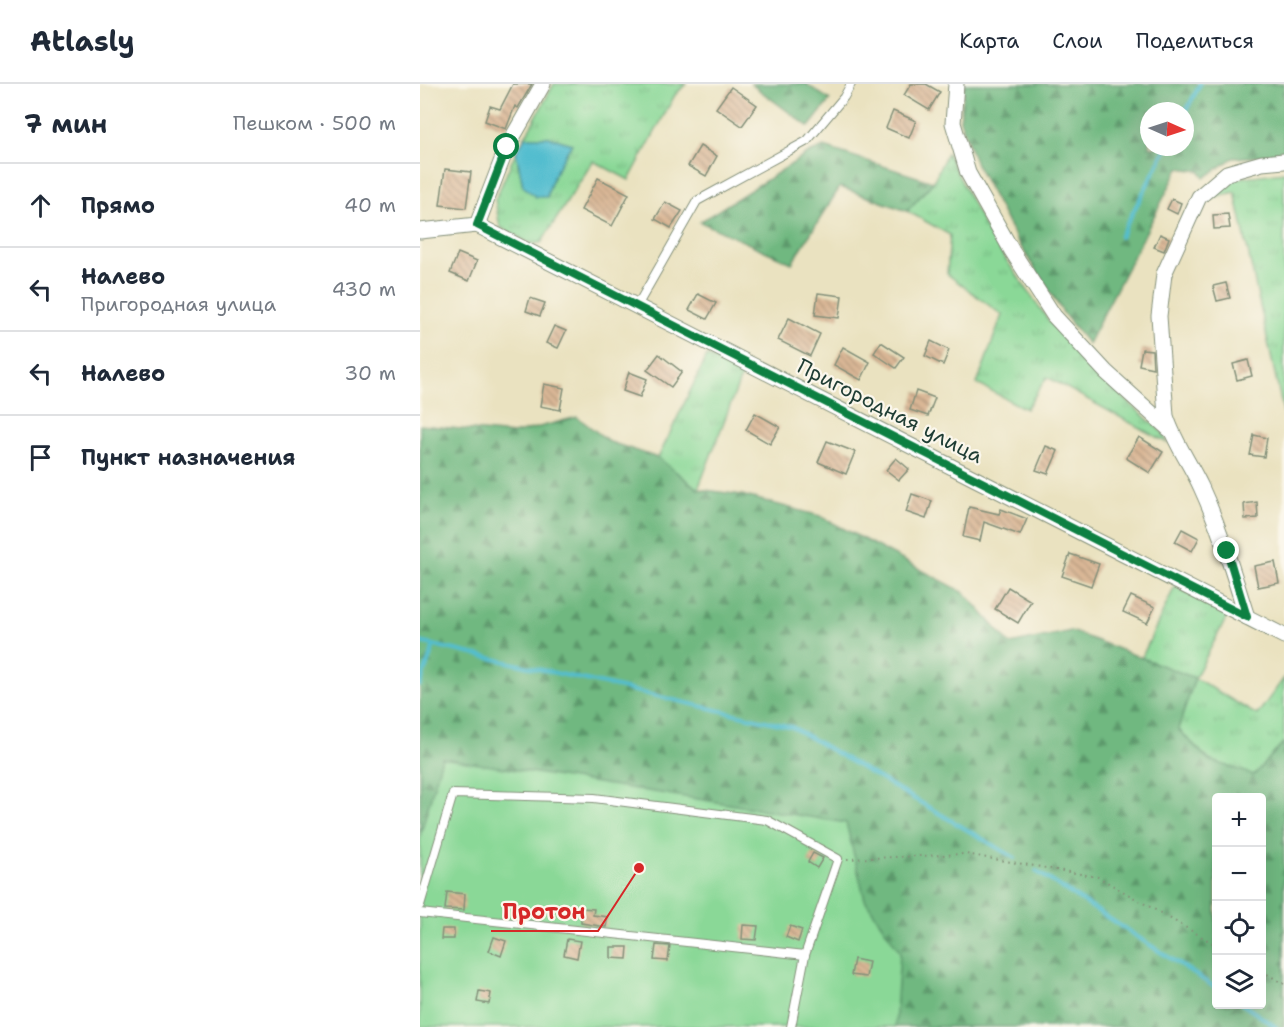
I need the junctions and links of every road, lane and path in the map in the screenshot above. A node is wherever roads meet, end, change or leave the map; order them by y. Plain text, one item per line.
1 (543, 84) edge
2 (851, 84) edge
3 (956, 84) edge
4 (1284, 161) edge
5 (477, 225) junction
6 (420, 231) edge
7 (637, 306) junction
8 (1170, 431) junction
9 (1247, 617) junction
10 (1284, 636) edge
11 (838, 859) junction
12 (420, 905) edge
13 (420, 913) edge
14 (1212, 943) edge
15 (806, 955) junction
16 (1266, 973) edge
17 (1284, 984) edge
18 (791, 1027) edge

1 - 5 street
2 - 7 lane
3 - 8 street
4 - 8 street
5 - 6 street
5 - 7 street, Пригородная улица
7 - 9 street, Пригородная улица
8 - 9 street
9 - 10 street, Пригородная улица
11 - 12 lane
11 - 14 path
11 - 15 lane
13 - 15 lane
15 - 18 lane
16 - 17 path

